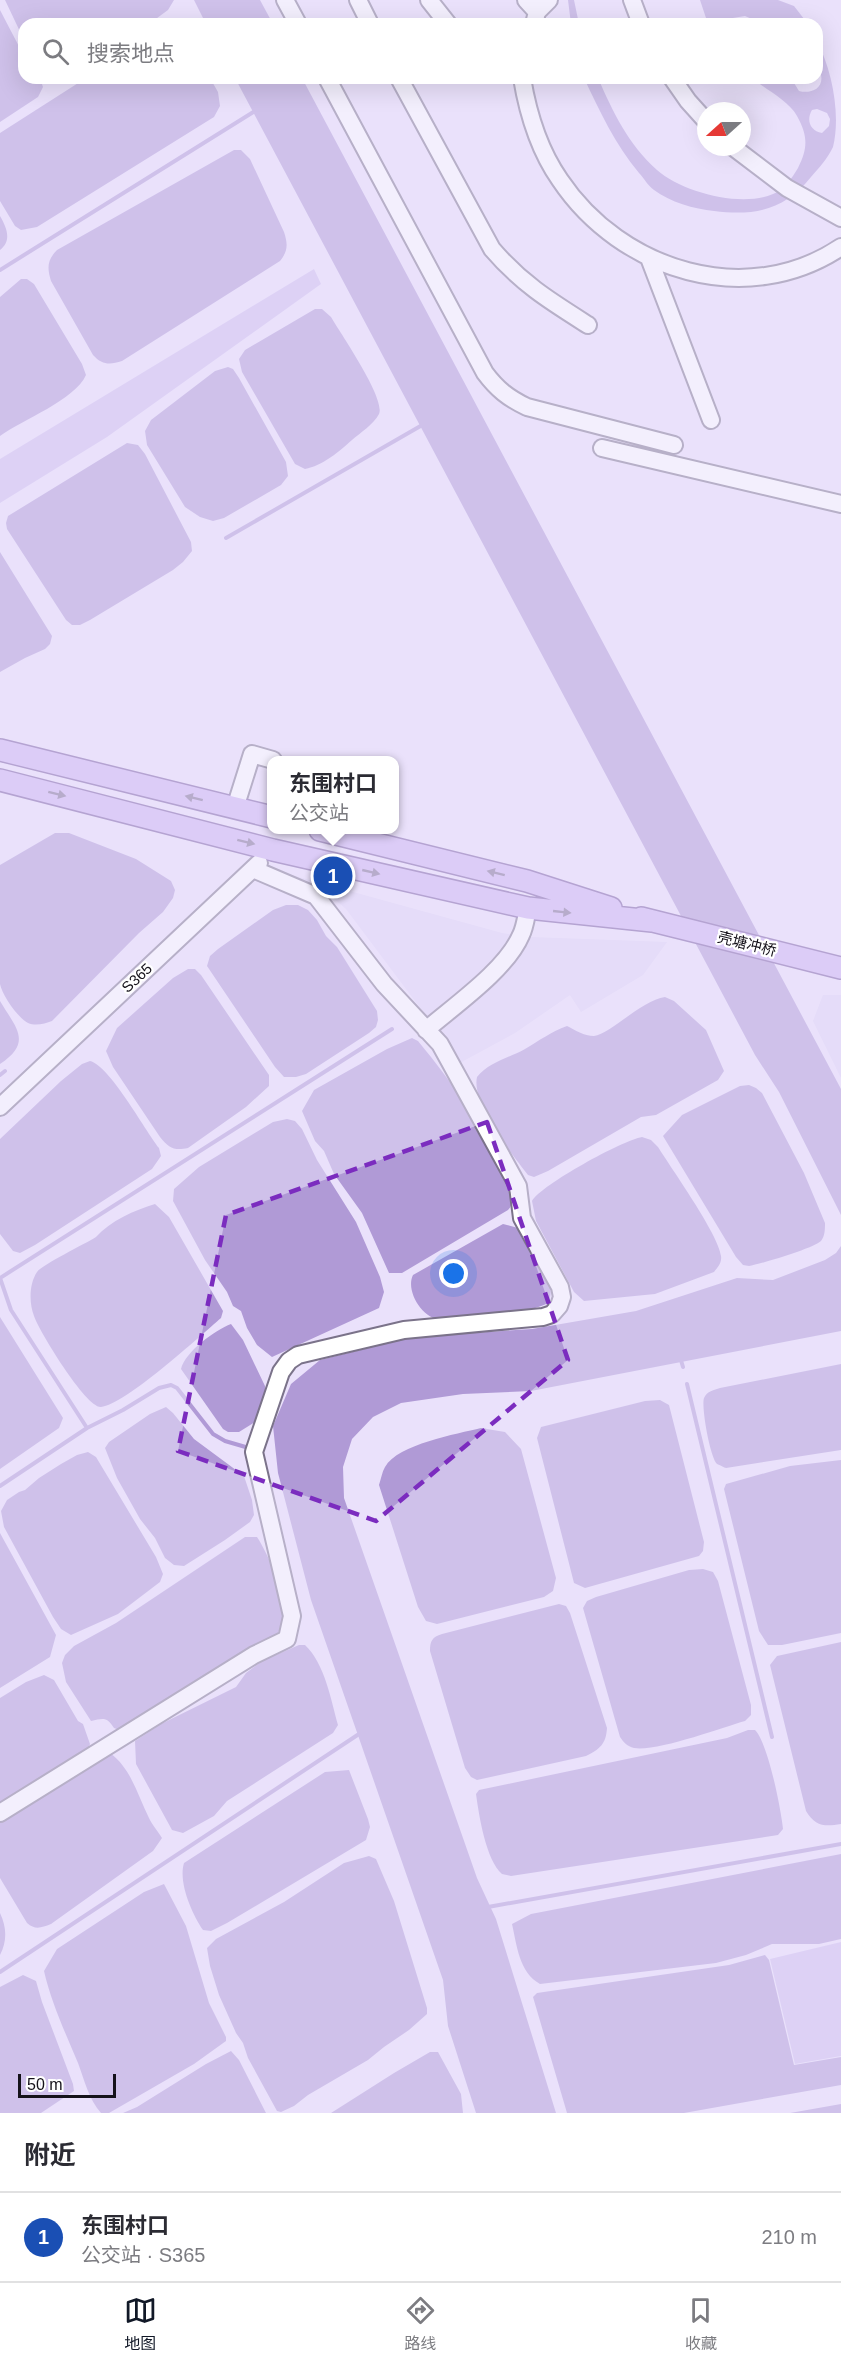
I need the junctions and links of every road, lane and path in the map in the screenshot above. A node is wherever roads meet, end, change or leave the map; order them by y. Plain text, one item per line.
1 (285, 0) edge
2 (358, 0) edge
3 (429, 0) edge
4 (549, 0) edge
5 (632, 0) edge
6 (532, 12) edge
7 (295, 18) edge
8 (367, 18) edge
9 (443, 18) edge
10 (639, 18) edge
11 (330, 84) edge
12 (402, 84) edge
13 (523, 84) edge
14 (676, 84) edge
15 (697, 111) edge
16 (744, 156) edge
17 (841, 218) edge
18 (841, 247) edge
19 (649, 258) junction
20 (588, 325) dead end
21 (711, 420) dead end
22 (674, 445) dead end
23 (602, 448) dead end
24 (841, 504) edge
25 (0, 750) edge
26 (267, 758) edge
27 (0, 780) edge
28 (235, 808) junction
29 (267, 816) edge
30 (336, 834) edge
31 (276, 840) edge
32 (253, 869) junction
33 (528, 908) junction
34 (652, 921) junction
35 (841, 968) edge
36 (426, 1030) junction
37 (0, 1107) edge
38 (0, 1813) edge

1 - 7 street
2 - 8 street
3 - 9 street
4 - 6 street
5 - 10 street
11 - 22 street
12 - 20 street
13 - 19 street
14 - 15 street
16 - 17 street
18 - 19 street
19 - 21 street
23 - 24 street
28 -> 25 main road
26 - 28 street
27 -> 31 main road
28 - 29 main road
34 -> 30 main road
31 - 32 street, S365
31 -> 33 main road
32 - 36 street
32 - 37 street, S365
33 -> 34 main road
33 - 36 street
34 - 35 main road, 壳塘冲桥
36 - 38 street

